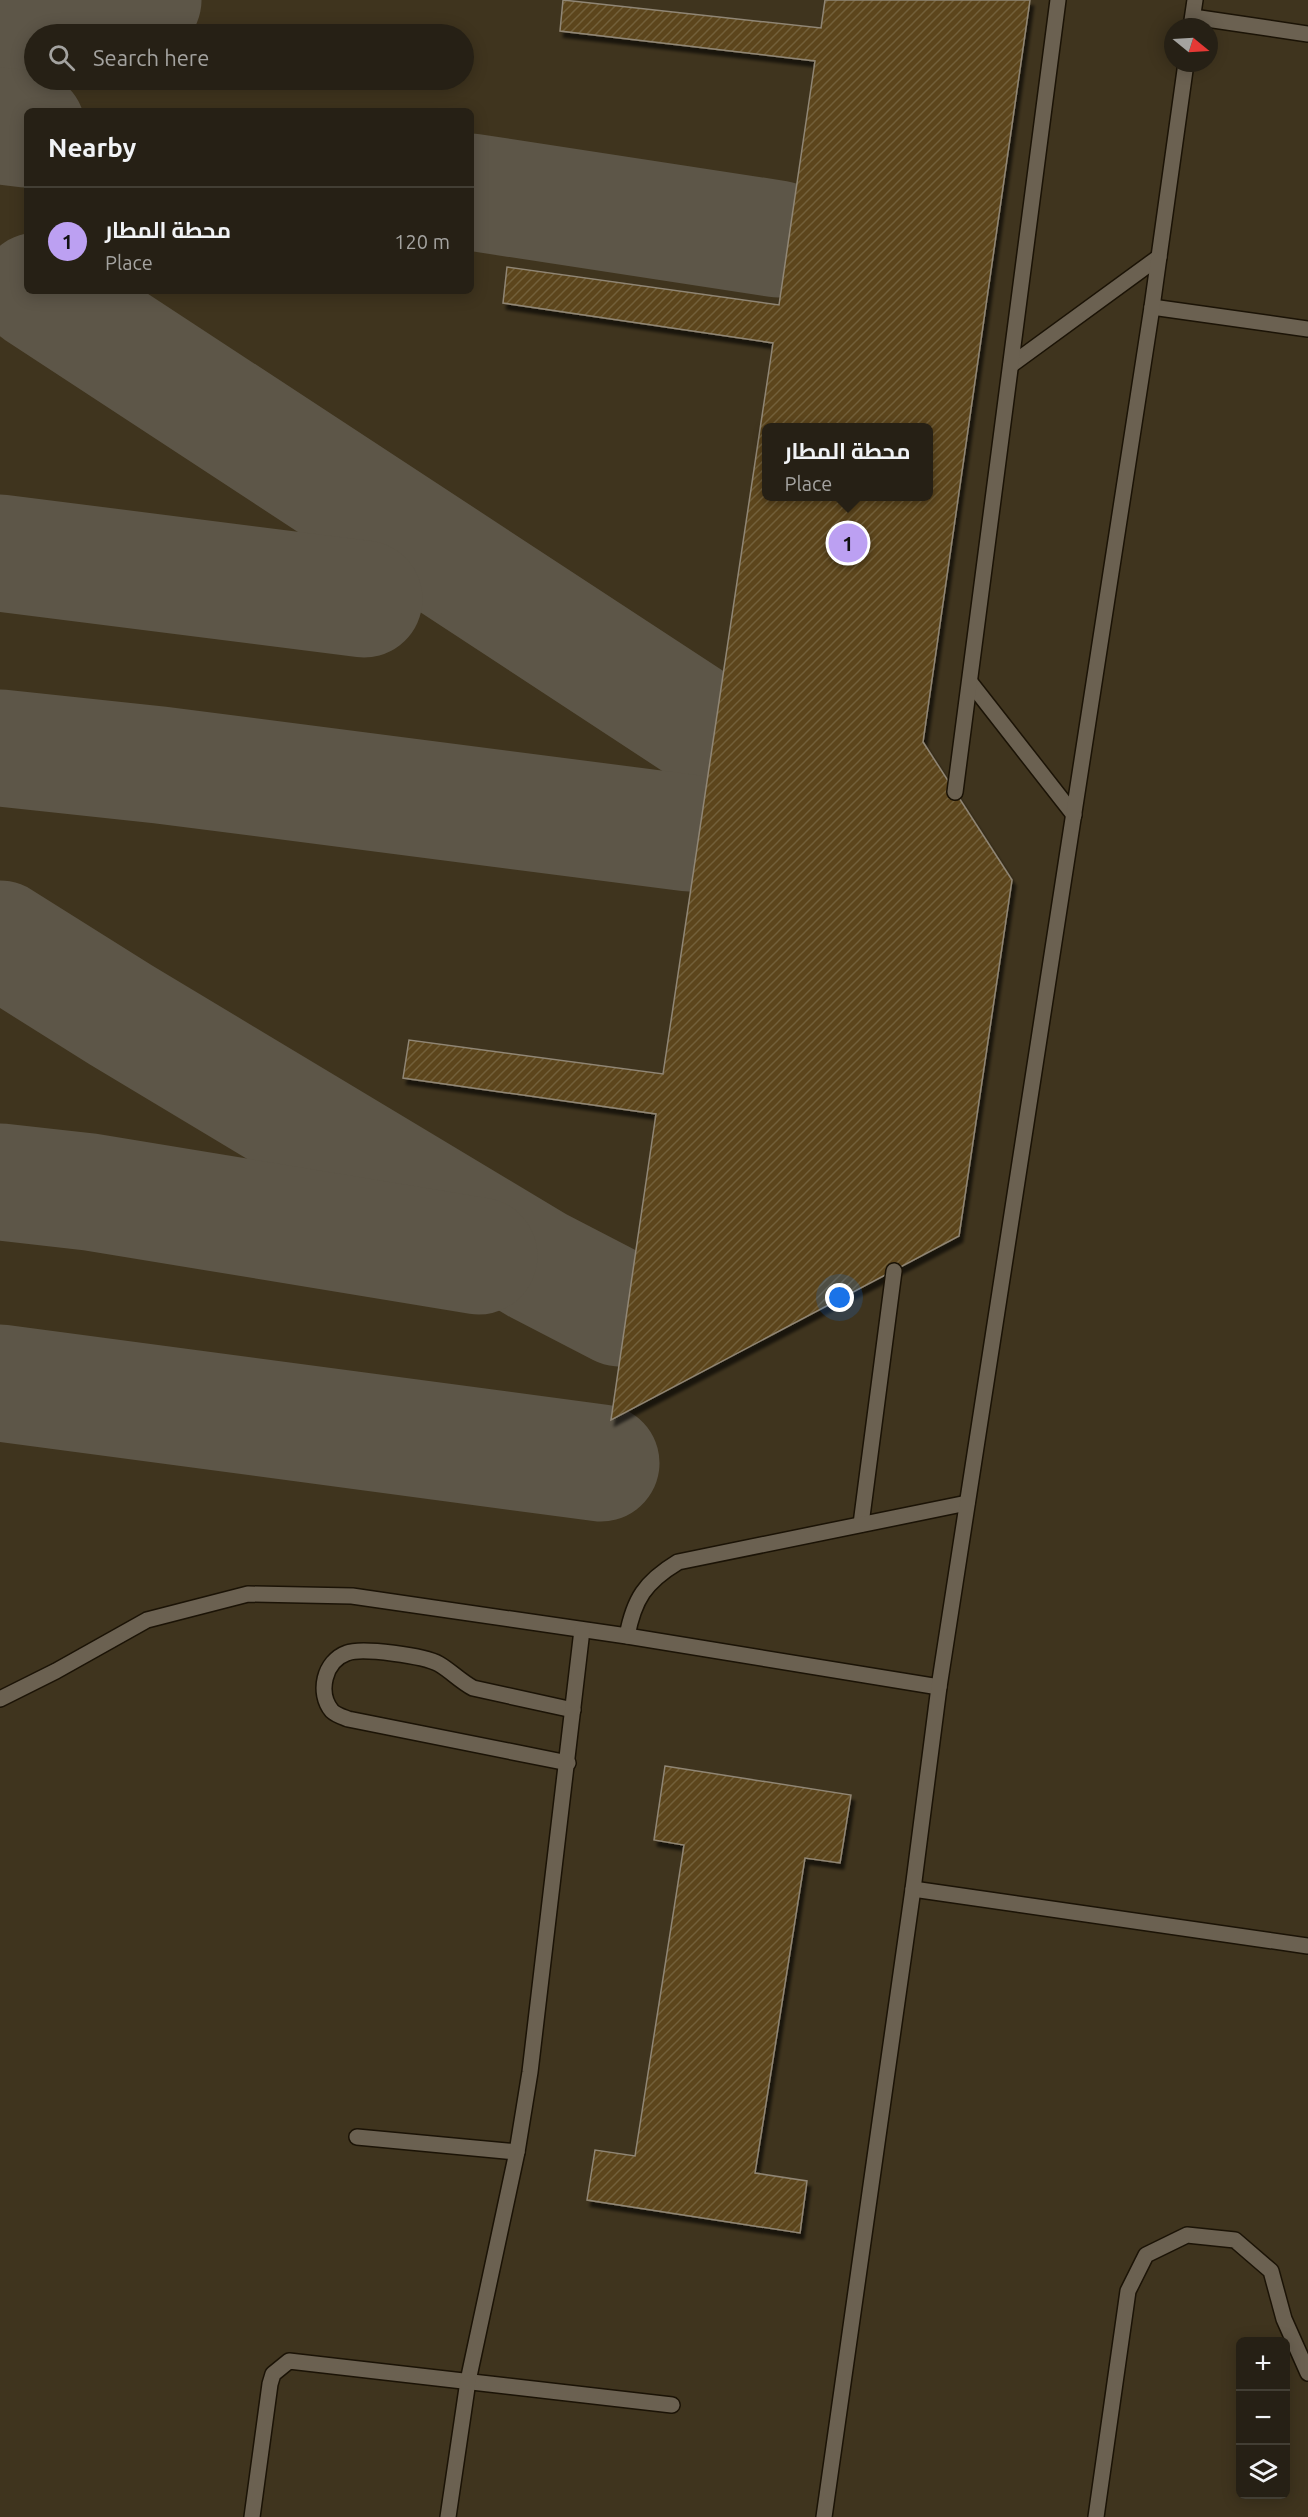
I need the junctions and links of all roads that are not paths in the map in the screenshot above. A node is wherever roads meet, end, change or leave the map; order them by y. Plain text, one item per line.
1 (1058, 0) edge
2 (1195, 0) edge
3 (1193, 18) edge
4 (1218, 25) edge
5 (1308, 34) edge
6 (1185, 72) edge
7 (1159, 257) junction
8 (1152, 307) junction
9 (1308, 329) edge
10 (1011, 365) junction
11 (970, 682) junction
12 (955, 792) dead end
13 (1074, 815) junction
14 (894, 1271) dead end
15 (968, 1503) junction
16 (861, 1524) junction
17 (582, 1630) junction
18 (627, 1636) junction
19 (939, 1686) junction
20 (0, 1699) edge
21 (573, 1710) junction
22 (568, 1763) junction
23 (913, 1889) junction
24 (1308, 1946) edge
25 (357, 2137) dead end
26 (517, 2152) junction
27 (1308, 2373) edge
28 (468, 2381) junction
29 (672, 2405) dead end
30 (252, 2517) edge
31 (448, 2517) edge
32 (824, 2517) edge
33 (1096, 2517) edge

1 - 10 lane
2 - 3 lane
4 - 5 lane
6 - 7 lane
7 - 8 lane
7 - 10 lane
8 - 9 lane
8 - 13 lane
10 - 11 lane
11 - 12 lane
11 - 13 lane
13 - 15 lane
14 - 16 lane
15 - 16 lane
15 - 19 lane
16 - 18 lane
17 - 18 lane
17 - 20 lane
17 - 21 lane
18 - 19 lane
19 - 23 lane
21 - 22 lane
21 - 22 lane
22 - 26 lane
23 - 24 lane
23 - 32 lane
25 - 26 lane
26 - 28 lane
27 - 33 lane
28 - 29 lane
28 - 30 lane
28 - 31 lane

